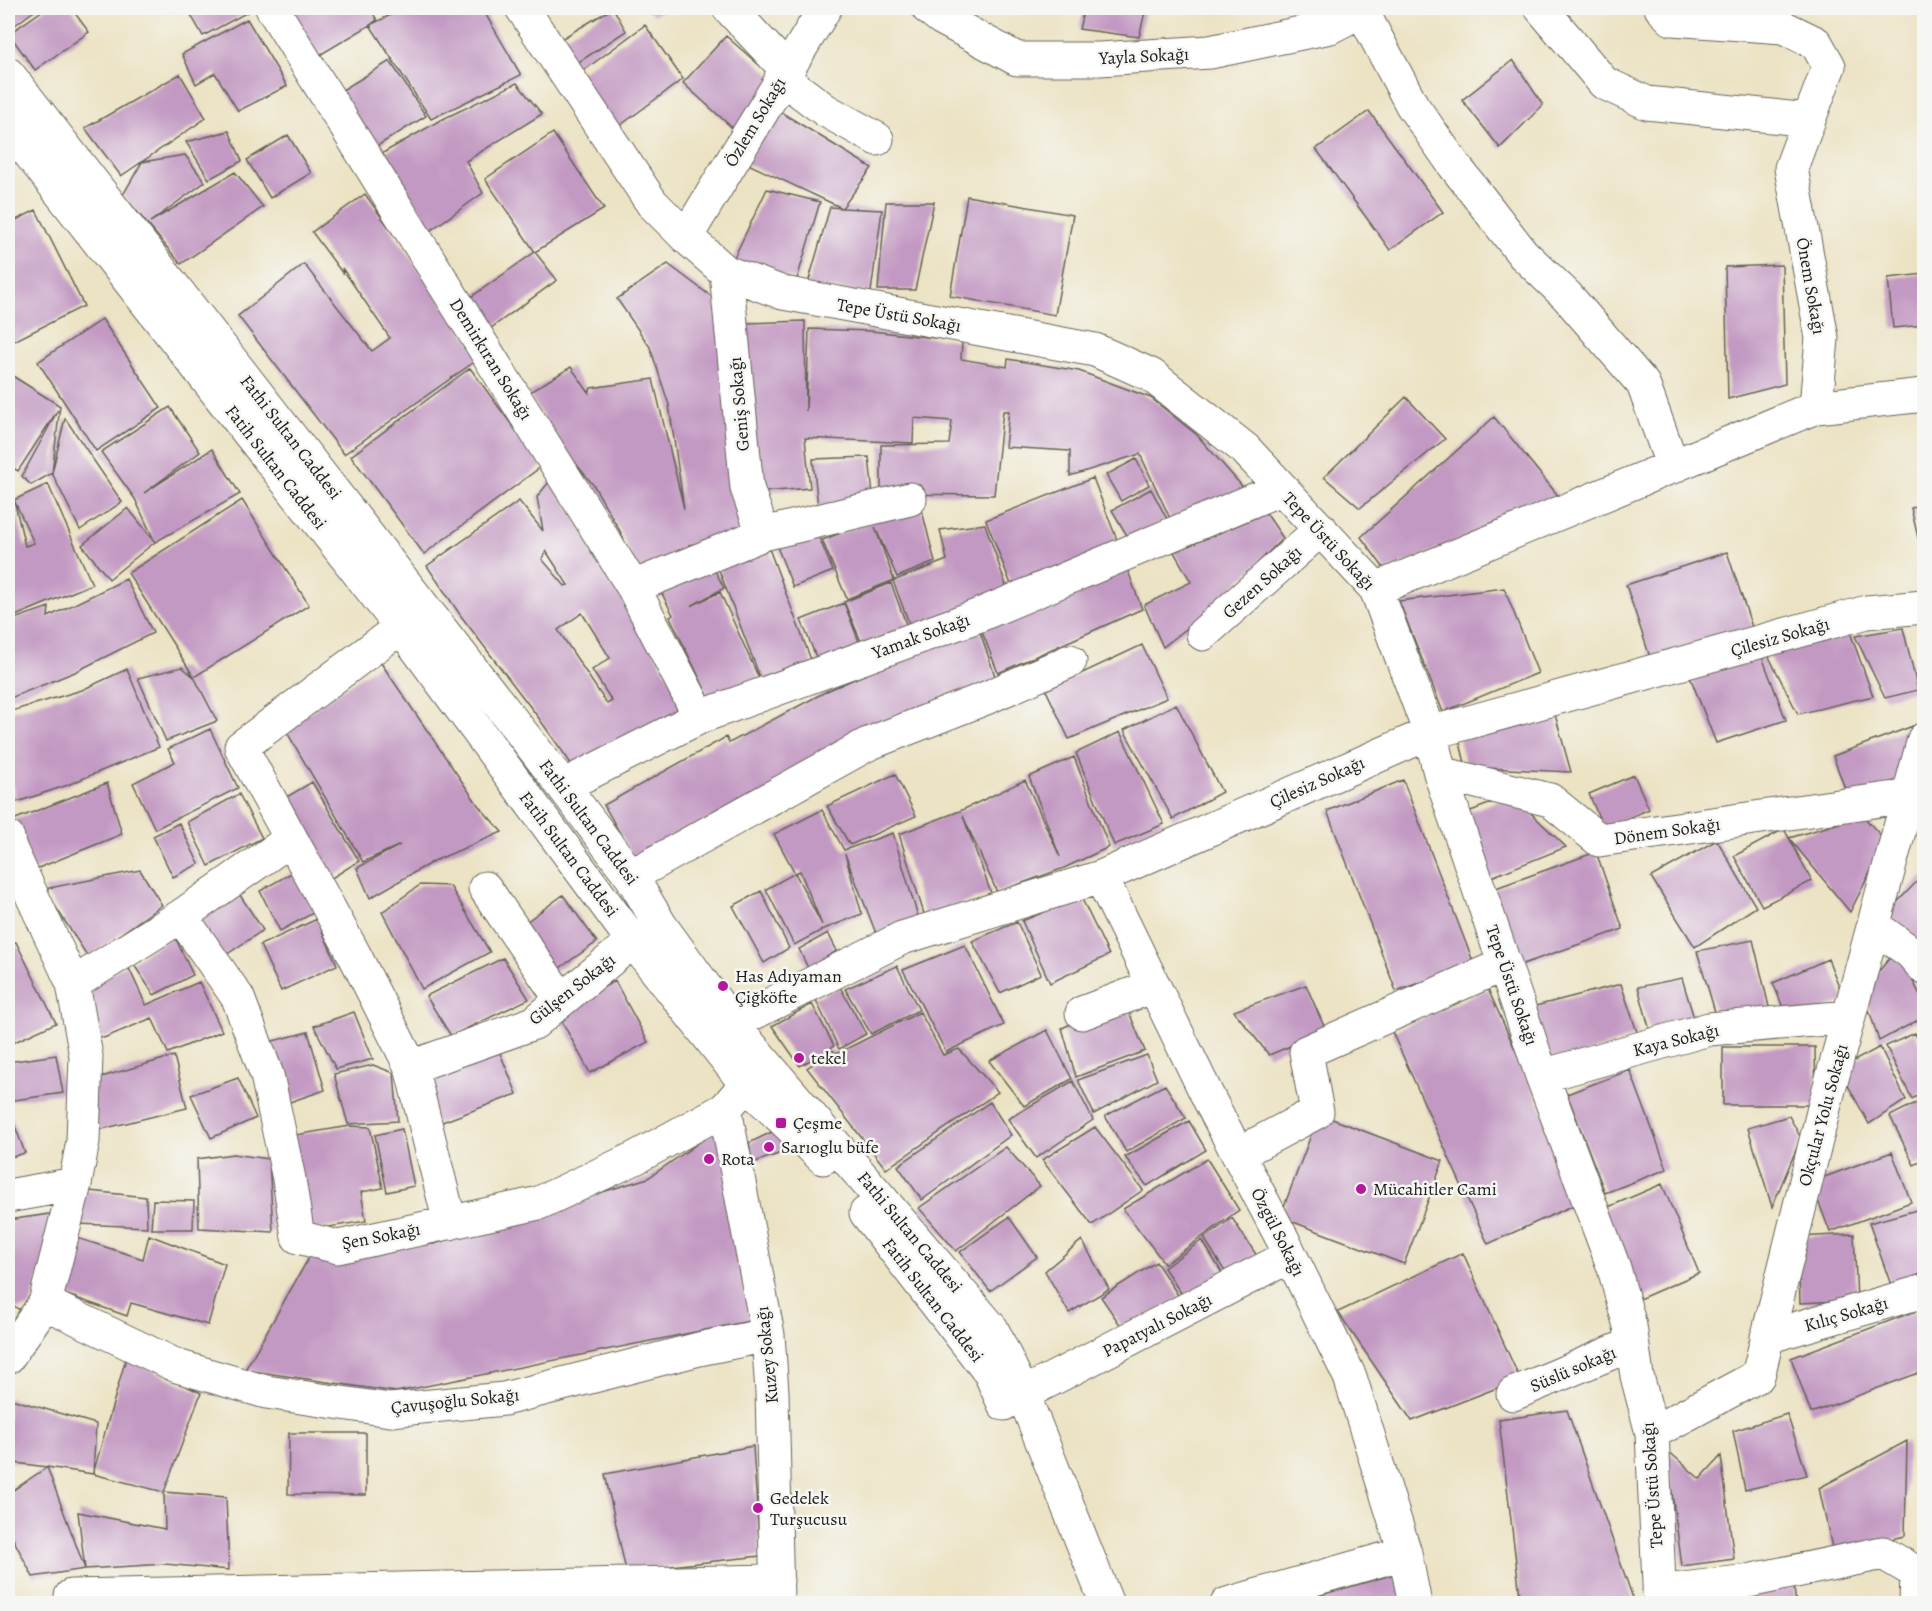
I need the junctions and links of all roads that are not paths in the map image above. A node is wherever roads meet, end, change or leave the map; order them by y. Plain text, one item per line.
1 (272, 8) edge
2 (522, 8) edge
3 (729, 8) edge
4 (825, 8) edge
5 (928, 8) edge
6 (1541, 8) edge
7 (1661, 8) edge
8 (1365, 9) edge
9 (1710, 14) edge
10 (784, 73) junction
11 (8, 74) edge
12 (1809, 120) junction
13 (8, 126) edge
14 (877, 139) dead end
15 (686, 237) junction
16 (726, 272) junction
17 (1924, 395) edge
18 (1815, 407) junction
19 (1673, 466) junction
20 (1280, 489) junction
21 (910, 499) dead end
22 (1321, 529) junction
23 (763, 534) junction
24 (633, 587) junction
25 (1376, 589) junction
26 (1924, 607) edge
27 (401, 627) junction
28 (1203, 634) dead end
29 (1070, 661) dead end
30 (700, 717) junction
31 (1430, 733) junction
32 (1924, 739) edge
33 (1440, 773) junction
34 (563, 786) junction
35 (1909, 796) junction
36 (8, 838) edge
37 (291, 838) junction
38 (631, 876) junction
39 (1101, 877) junction
40 (485, 888) dead end
41 (181, 916) junction
42 (1874, 926) junction
43 (647, 933) junction
44 (1505, 964) junction
45 (1924, 968) edge
46 (72, 984) junction
47 (1154, 986) junction
48 (561, 999) junction
49 (1082, 1013) dead end
50 (1849, 1017) junction
51 (732, 1024) junction
52 (411, 1067) junction
53 (757, 1074) junction
54 (1542, 1076) junction
55 (725, 1109) junction
56 (1238, 1154) junction
57 (75, 1184) junction
58 (8, 1196) edge
59 (450, 1223) junction
60 (1290, 1256) junction
61 (1924, 1291) edge
62 (45, 1303) junction
63 (768, 1335) junction
64 (1767, 1337) junction
65 (1632, 1344) junction
66 (8, 1357) edge
67 (1023, 1394) junction
68 (1513, 1394) dead end
69 (1652, 1433) junction
70 (1405, 1553) junction
71 (1919, 1583) edge
72 (777, 1592) edge
73 (1659, 1598) edge
74 (73, 1600) edge
75 (1091, 1604) edge
76 (1107, 1604) edge
77 (1227, 1604) edge
78 (1415, 1604) edge

1 - 24 street, Demirkıran Sokağı
2 - 15 street, Tepe Üstü Sokağı
3 - 10 street
4 - 10 street, Özlem Sokağı
5 - 8 street, Yayla Sokağı
6 - 12 street
7 - 9 street, Önem Sokağı
8 - 19 street
9 - 12 street, Önem Sokağı
10 - 14 street
10 - 15 street, Özlem Sokağı
11 - 34 street, Fathi Sultan Caddesi
12 - 18 street, Önem Sokağı
13 - 27 street, Fatih Sultan Caddesi
15 - 16 street, Tepe Üstü Sokağı
16 - 20 street, Tepe Üstü Sokağı
16 - 23 street, Geniş Sokağı
17 - 18 street
18 - 19 street
19 - 25 street
20 - 22 street, Tepe Üstü Sokağı
20 - 30 street, Yamak Sokağı
21 - 23 street
22 - 25 street, Tepe Üstü Sokağı
22 - 28 street, Gezen Sokağı
23 - 24 street
24 - 30 street, Demirkıran Sokağı
25 - 31 street, Tepe Üstü Sokağı
26 - 31 street, Çilesiz Sokağı
27 - 37 street
27 - 43 street, Fatih Sultan Caddesi
29 - 38 street
30 - 34 street, Yamak Sokağı
31 - 33 street, Tepe Üstü Sokağı
31 - 39 street, Çilesiz Sokağı
32 - 35 street, Okçular Yolu Sokağı
33 - 35 street, Dönem Sokağı
33 - 44 street, Tepe Üstü Sokağı
34 - 38 street, Fathi Sultan Caddesi
35 - 42 street, Okçular Yolu Sokağı
36 - 46 street
37 - 41 street
37 - 52 street
38 - 43 street, Fathi Sultan Caddesi
39 - 47 street, Özgül Sokağı
39 - 51 street, Çilesiz Sokağı
40 - 48 street
41 - 46 street
41 - 59 street, Şen Sokağı
42 - 45 street
42 - 50 street, Okçular Yolu Sokağı
43 - 48 street, Gülşen Sokağı
43 - 51 street, Fathi Sultan Caddesi
43 - 53 street, Fatih Sultan Caddesi
44 - 54 street, Tepe Üstü Sokağı
44 - 56 street
46 - 57 street
47 - 49 street
47 - 56 street, Özgül Sokağı
48 - 52 street, Gülşen Sokağı
50 - 54 street, Kaya Sokağı
50 - 64 street, Okçular Yolu Sokağı
51 - 53 street, Fathi Sultan Caddesi
52 - 59 street
53 - 55 street, Şen Sokağı
53 - 67 street, Fathi Sultan Caddesi
53 - 75 street, Fatih Sultan Caddesi
54 - 65 street, Tepe Üstü Sokağı
55 - 59 street, Şen Sokağı
55 - 63 street, Kuzey Sokağı
56 - 60 street, Özgül Sokağı
57 - 58 street
57 - 62 street
60 - 67 street, Papatyalı Sokağı
60 - 70 street, Özgül Sokağı
61 - 64 street, Kılıç Sokağı
62 - 63 street, Çavuşoğlu Sokağı
62 - 66 street
63 - 72 street, Kuzey Sokağı
64 - 69 street, Okçular Yolu Sokağı
65 - 68 street, Süslü sokağı
65 - 69 street, Tepe Üstü Sokağı
67 - 76 street, Fathi Sultan Caddesi
69 - 73 street, Tepe Üstü Sokağı
70 - 77 street
70 - 78 street, Özgül Sokağı
71 - 73 street
72 - 74 street

